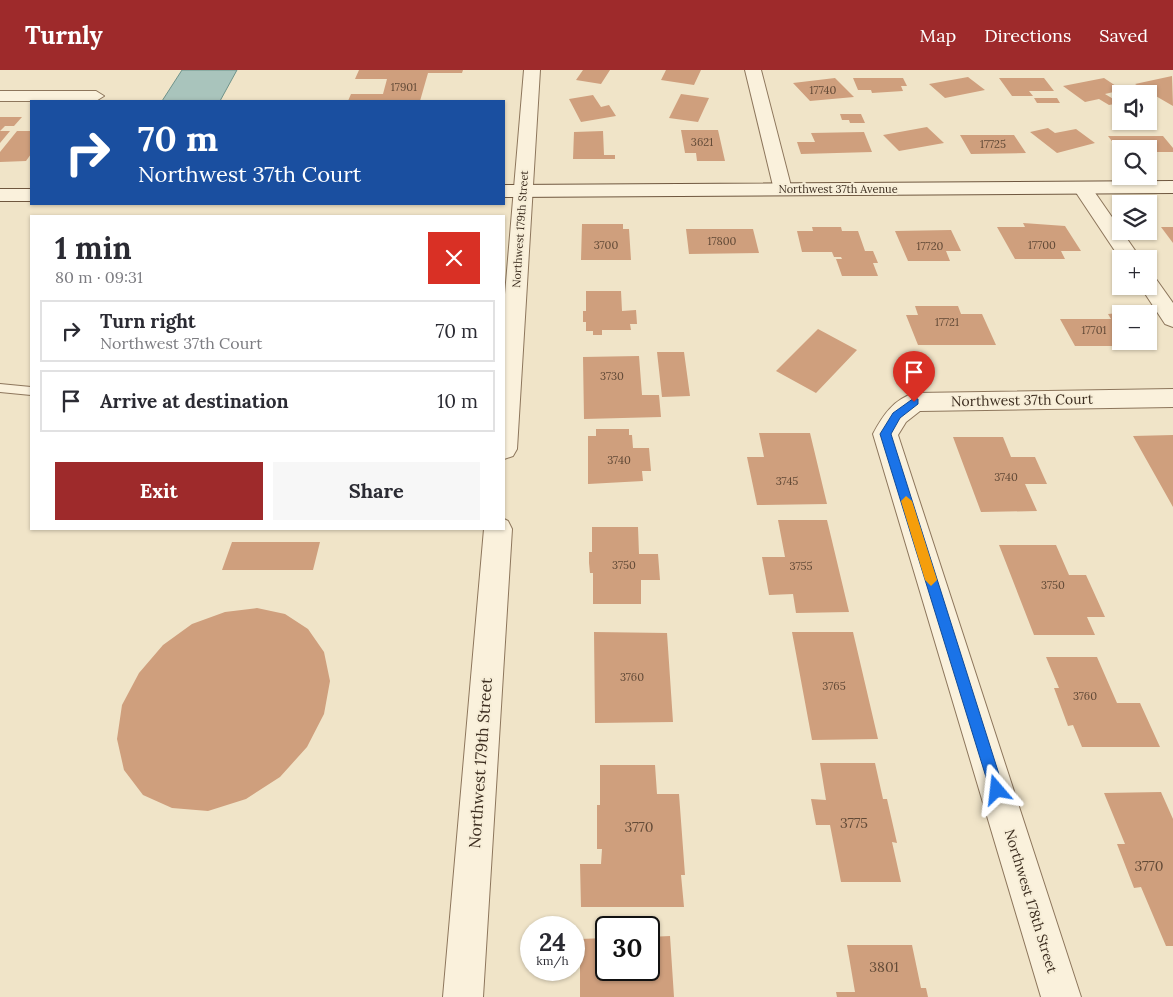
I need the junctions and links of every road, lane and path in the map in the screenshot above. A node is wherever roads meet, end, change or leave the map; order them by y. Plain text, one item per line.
1 (532, 70) edge
2 (753, 70) edge
3 (0, 96) edge
4 (96, 96) dead end
5 (1173, 187) edge
6 (1082, 188) junction
7 (783, 190) junction
8 (513, 191) edge
9 (30, 194) edge
10 (0, 195) edge
11 (1125, 250) edge
12 (1157, 295) edge
13 (1173, 319) edge
14 (0, 388) edge
15 (30, 391) edge
16 (1173, 398) edge
17 (505, 418) edge
18 (885, 434) joint
19 (498, 530) edge
20 (463, 997) edge
21 (1061, 997) edge

1 - 8 street, Northwest 179th Street
2 - 7 street
3 - 4 street
5 - 6 street, Northwest 37th Avenue
6 - 7 street, Northwest 37th Avenue
6 - 11 street
7 - 8 street, Northwest 37th Avenue
8 - 17 street, Northwest 179th Street
9 - 10 street
12 - 13 street
14 - 15 lane
16 - 18 street, Northwest 37th Court
18 - 21 street, Northwest 178th Street
19 - 20 street, Northwest 179th Street

